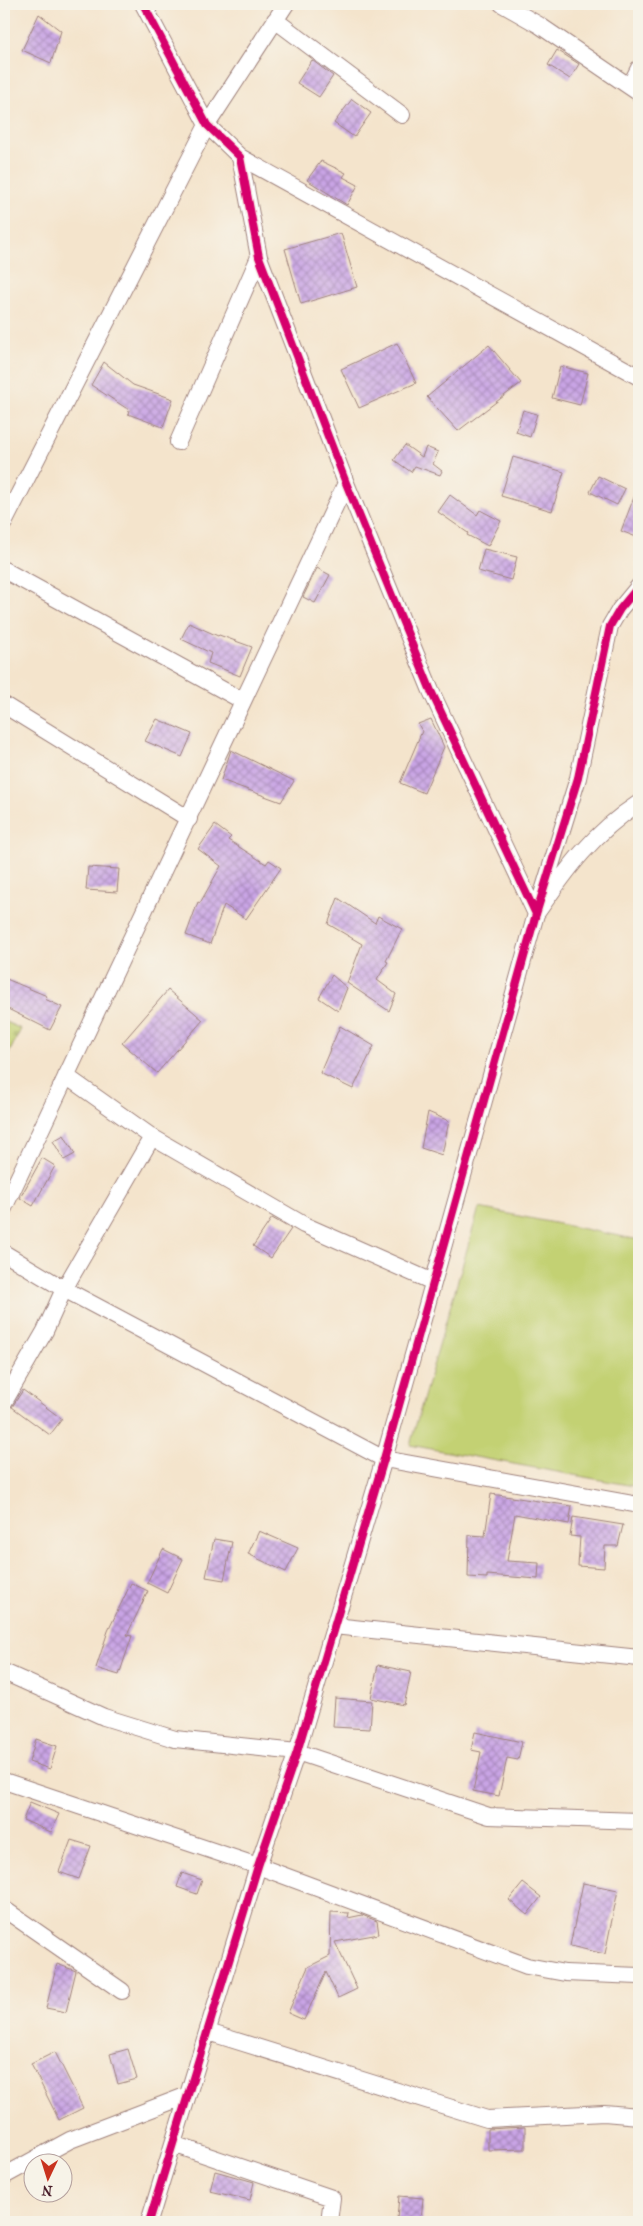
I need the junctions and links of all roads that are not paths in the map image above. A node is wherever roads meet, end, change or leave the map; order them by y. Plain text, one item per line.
1 (143, 4) edge
2 (286, 4) edge
3 (502, 4) edge
4 (275, 20) junction
5 (639, 68) edge
6 (635, 89) edge
7 (402, 114) dead end
8 (208, 125) junction
9 (240, 157) junction
10 (258, 257) junction
11 (639, 377) edge
12 (178, 442) dead end
13 (346, 482) junction
14 (4, 523) edge
15 (4, 570) edge
16 (639, 586) edge
17 (243, 701) junction
18 (4, 705) edge
19 (639, 803) edge
20 (189, 819) junction
21 (536, 914) junction
22 (66, 1076) junction
23 (152, 1137) junction
24 (4, 1208) edge
25 (4, 1253) edge
26 (433, 1282) junction
27 (64, 1289) junction
28 (4, 1402) edge
29 (384, 1459) junction
30 (639, 1505) edge
31 (334, 1626) junction
32 (639, 1658) edge
33 (4, 1672) edge
34 (297, 1752) junction
35 (4, 1781) edge
36 (639, 1821) edge
37 (258, 1866) junction
38 (4, 1909) edge
39 (639, 1976) edge
40 (122, 1991) dead end
41 (208, 2032) junction
42 (188, 2095) junction
43 (639, 2116) edge
44 (173, 2144) junction
45 (4, 2176) edge
46 (149, 2222) edge
47 (329, 2222) edge

1 - 8 street
2 - 4 street
3 - 6 street
4 - 7 street
4 - 8 street
5 - 6 street
8 - 9 street
8 - 14 street
9 - 10 street
9 - 11 street
10 - 12 street
10 - 13 street
13 - 17 street
13 - 21 street
15 - 17 street
16 - 21 street
17 - 20 street
18 - 20 street
19 - 21 street
20 - 22 street
21 - 26 street
22 - 23 street
22 - 24 street
23 - 26 street
23 - 27 street
25 - 27 street
26 - 29 street
27 - 28 street
27 - 29 street
29 - 30 street
29 - 31 street
31 - 32 street
31 - 34 street
33 - 34 street
34 - 36 street
34 - 37 street
35 - 37 street
37 - 39 street
37 - 41 street
38 - 40 street
41 - 42 street
41 - 43 street
42 - 44 street
42 - 45 street
44 - 46 street
44 - 47 street

